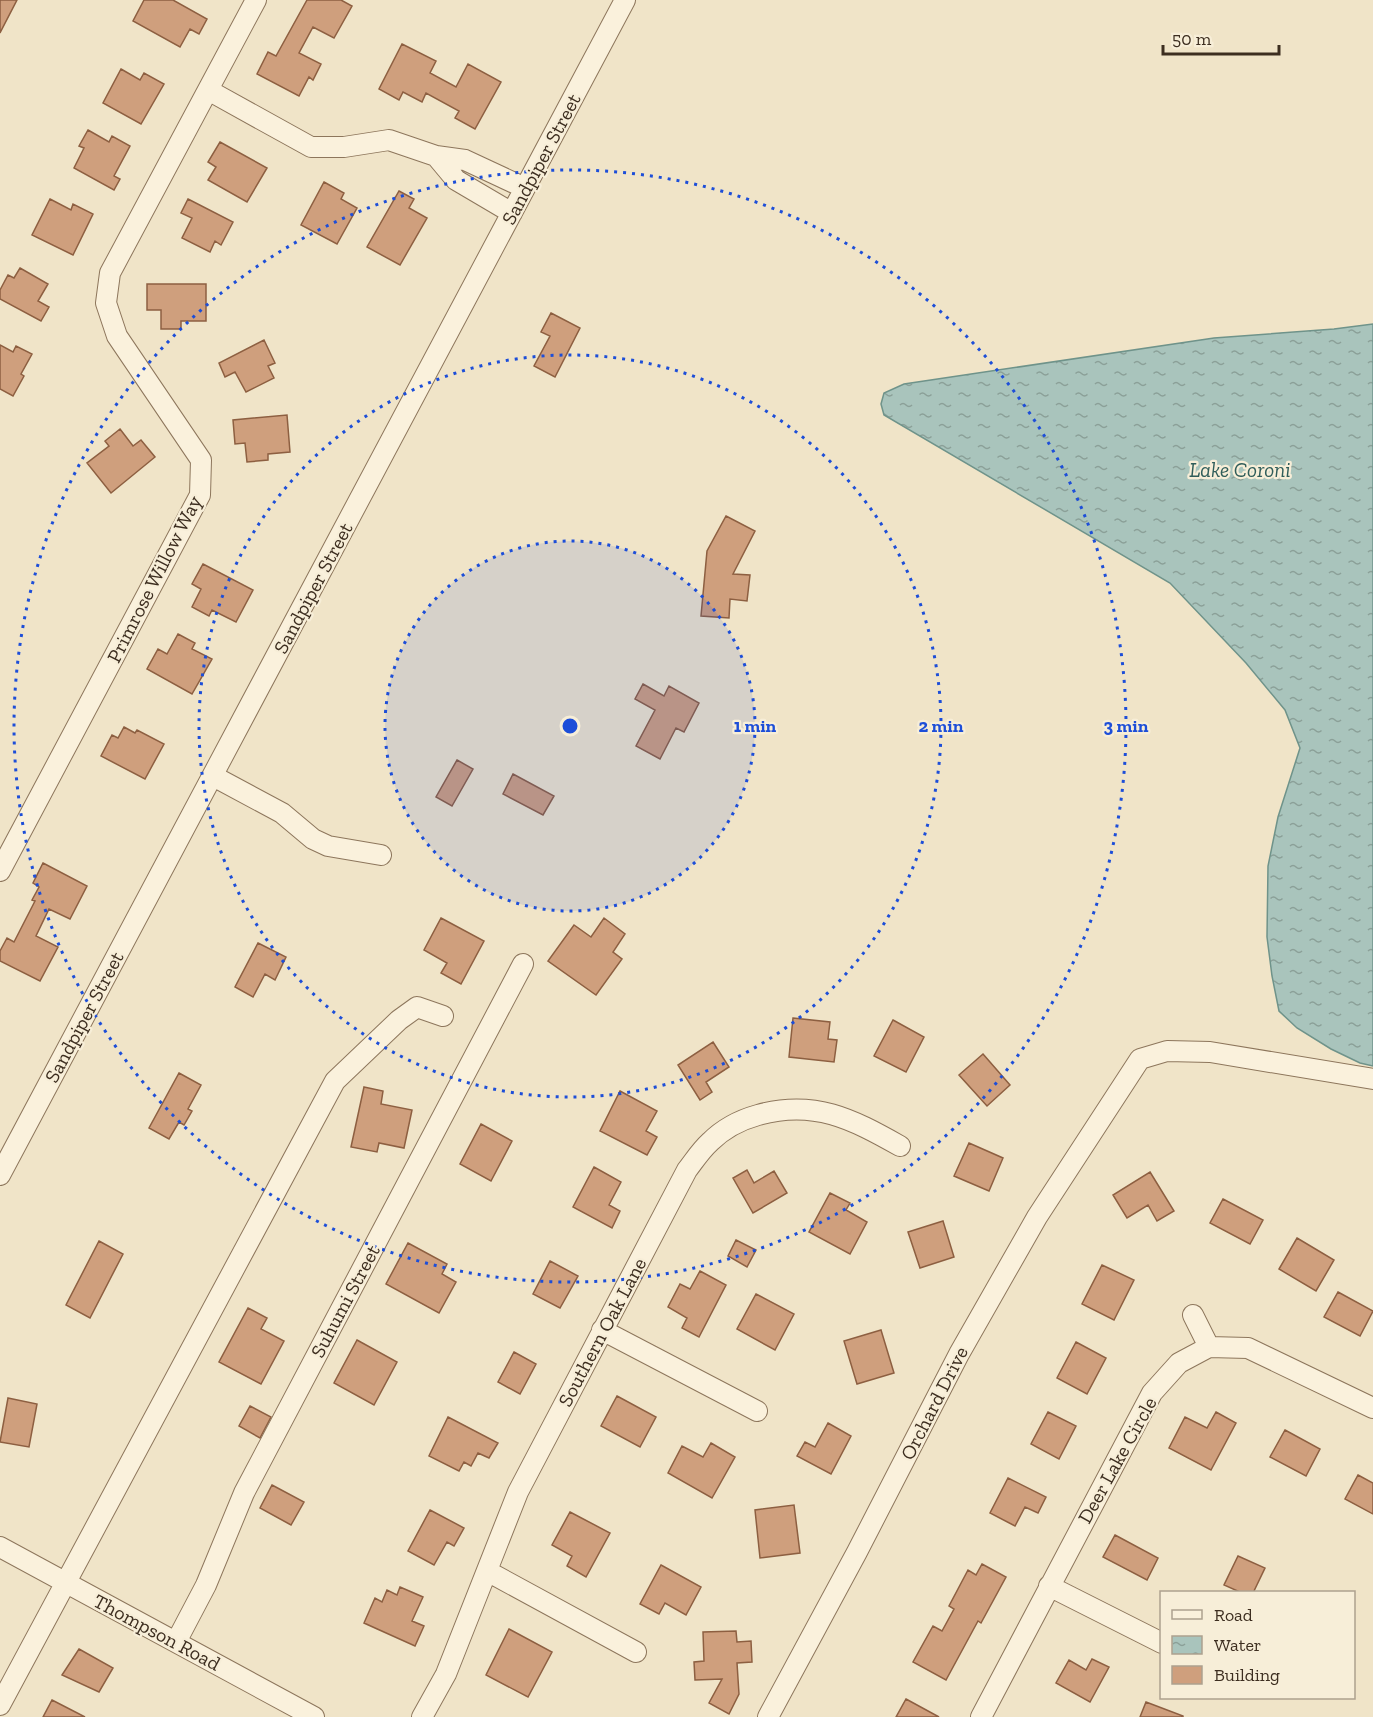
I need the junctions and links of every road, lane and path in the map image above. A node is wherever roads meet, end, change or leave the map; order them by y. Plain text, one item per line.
1 (256, 0) edge
2 (626, 0) edge
3 (208, 90) junction
4 (436, 156) junction
5 (525, 188) junction
6 (512, 213) junction
7 (213, 776) junction
8 (381, 855) dead end
9 (0, 871) edge
10 (523, 964) dead end
11 (443, 1016) dead end
12 (1373, 1079) edge
13 (900, 1146) dead end
14 (0, 1175) edge
15 (1193, 1315) dead end
16 (602, 1330) junction
17 (1209, 1347) junction
18 (1373, 1408) edge
19 (757, 1411) dead end
20 (0, 1547) edge
21 (487, 1571) junction
22 (65, 1582) junction
23 (1049, 1586) junction
24 (176, 1642) junction
25 (1160, 1642) edge
26 (636, 1652) dead end
27 (0, 1705) edge
28 (314, 1717) edge
29 (422, 1717) edge
30 (768, 1717) edge
31 (981, 1717) edge

1 - 3 street, Primrose Willow Way
2 - 5 street, Sandpiper Street
3 - 4 street
3 - 9 street, Primrose Willow Way
4 - 5 street
4 - 6 street
5 - 6 street, Sandpiper Street
6 - 7 street, Sandpiper Street
7 - 8 street
7 - 14 street, Sandpiper Street
10 - 24 street, Suhumi Street
11 - 22 street
12 - 30 street, Orchard Drive
13 - 16 street, Southern Oak Lane
15 - 17 street
16 - 19 street
16 - 21 street, Southern Oak Lane
17 - 18 street, Deer Lake Circle
17 - 23 street, Deer Lake Circle
20 - 22 street, Thompson Road
21 - 26 street
21 - 29 street, Southern Oak Lane
22 - 24 street, Thompson Road
22 - 27 street
23 - 25 street
23 - 31 street, Deer Lake Circle
24 - 28 street, Thompson Road

